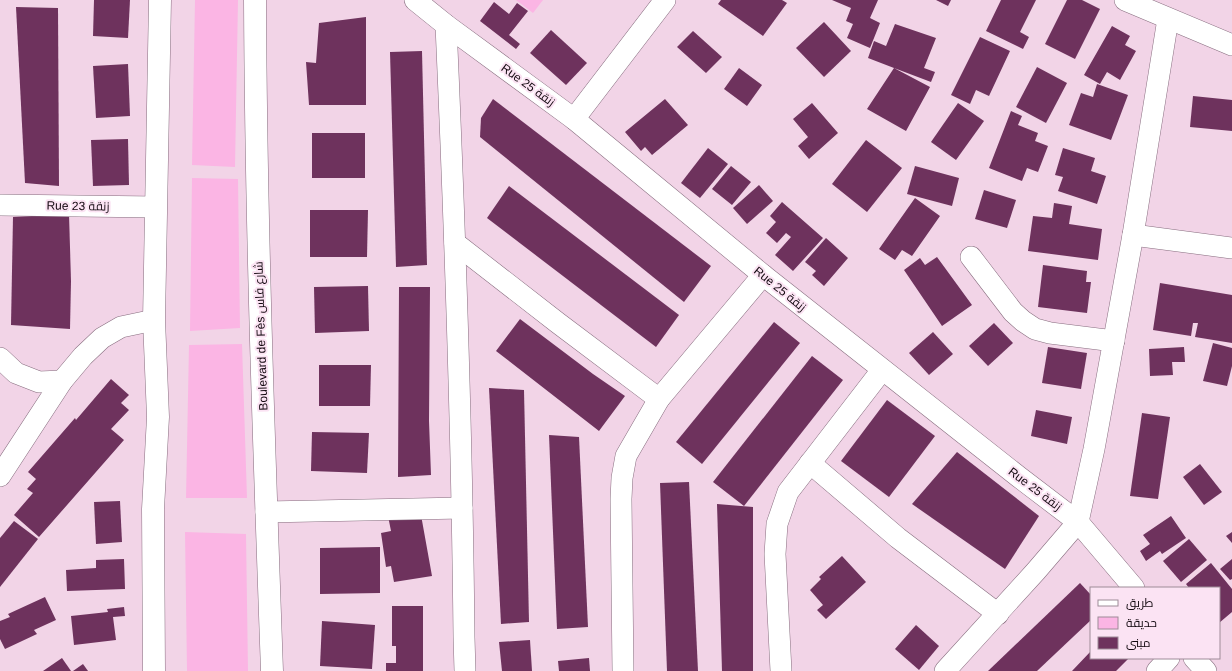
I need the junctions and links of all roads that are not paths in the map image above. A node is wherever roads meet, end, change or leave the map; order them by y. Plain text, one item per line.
1 (160, 0) edge
2 (255, 0) edge
3 (415, 0) edge
4 (665, 0) edge
5 (1127, 0) edge
6 (1168, 19) junction
7 (446, 25) junction
8 (1232, 45) edge
9 (574, 119) junction
10 (0, 205) edge
11 (156, 206) junction
12 (1133, 235) junction
13 (455, 243) junction
14 (1232, 248) edge
15 (971, 257) dead end
16 (762, 276) junction
17 (154, 320) junction
18 (1114, 341) junction
19 (0, 358) edge
20 (882, 370) junction
21 (62, 381) junction
22 (659, 399) junction
23 (810, 463) junction
24 (0, 476) edge
25 (462, 508) junction
26 (266, 512) junction
27 (1078, 522) junction
28 (1133, 587) edge
29 (998, 614) junction
30 (1168, 659) edge
31 (1195, 659) edge
32 (154, 671) edge
33 (272, 671) edge
34 (465, 671) edge
35 (623, 671) edge
36 (780, 671) edge
37 (946, 671) edge
38 (1157, 671) edge
39 (1206, 671) edge

1 - 11 main road
2 - 26 main road, Boulevard de Fès شارع فاس
3 - 7 street, Rue 25 زنقة
4 - 9 street
5 - 6 street
6 - 8 street
6 - 12 street
7 - 9 street, Rue 25 زنقة
7 - 13 street
9 - 16 street, Rue 25 زنقة
10 - 11 street, Rue 23 زنقة
11 - 17 main road
12 - 14 street
12 - 18 street
13 - 22 street
13 - 25 street
15 - 18 street
16 - 20 street, Rue 25 زنقة
16 - 22 street
17 - 21 street
17 - 32 main road
18 - 27 street
19 - 21 street
20 - 23 street
20 - 27 street, Rue 25 زنقة
21 - 24 street
22 - 35 street
23 - 29 street
23 - 36 street
25 - 26 street
25 - 34 street
26 - 33 main road, Boulevard de Fès شارع فاس
27 - 28 street, Rue 25 زنقة
27 - 29 street
29 - 37 street
30 - 38 street
31 - 39 street

